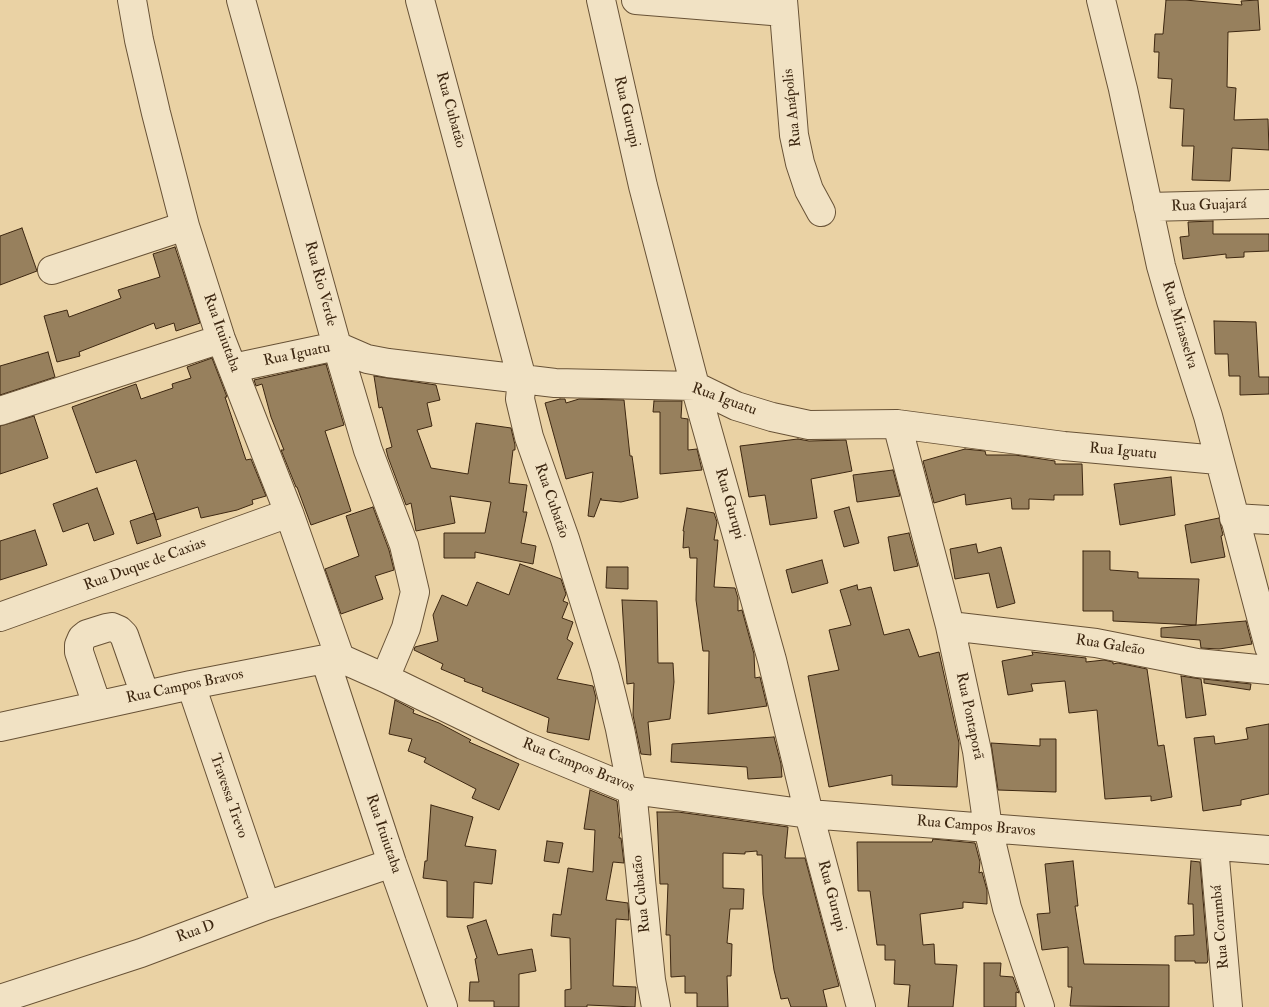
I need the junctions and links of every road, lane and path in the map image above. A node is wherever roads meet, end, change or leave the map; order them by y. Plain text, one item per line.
1 (132, 0) edge
2 (242, 0) edge
3 (420, 0) edge
4 (601, 0) edge
5 (636, 0) edge
6 (1101, 0) edge
7 (784, 6) edge
8 (1269, 204) edge
9 (1148, 207) junction
10 (821, 212) dead end
11 (185, 226) junction
12 (52, 270) dead end
13 (221, 339) junction
14 (337, 346) junction
15 (233, 368) junction
16 (522, 379) junction
17 (695, 386) junction
18 (0, 411) edge
19 (897, 424) junction
20 (1218, 460) junction
21 (289, 514) junction
22 (1234, 518) junction
23 (1269, 520) edge
24 (0, 617) edge
25 (950, 626) junction
26 (1269, 647) edge
27 (332, 659) junction
28 (1269, 670) edge
29 (385, 678) junction
30 (191, 685) junction
31 (145, 695) junction
32 (98, 706) junction
33 (0, 727) edge
34 (632, 790) junction
35 (809, 814) junction
36 (988, 828) junction
37 (1214, 847) junction
38 (1269, 850) edge
39 (392, 863) junction
40 (266, 906) junction
41 (0, 999) edge
42 (443, 1007) edge
43 (656, 1007) edge
44 (861, 1007) edge
45 (1040, 1007) edge
46 (1228, 1007) edge

1 - 11 street, Rua Ituiutaba
2 - 14 street, Rua Rio Verde
3 - 16 street, Rua Cubatão
4 - 17 street, Rua Gurupi
5 - 7 street
6 - 9 street, Rua Mirasselva
7 - 10 street, Rua Anápolis
8 - 9 street, Rua Guajará
9 - 20 street, Rua Mirasselva
11 - 12 street
11 - 13 street, Rua Ituiutaba
13 - 15 street, Rua Ituiutaba
13 - 18 street
14 - 15 street, Rua Iguatu
14 - 16 street, Rua Iguatu
14 - 29 street, Rua Rio Verde
15 - 21 street, Rua Ituiutaba
16 - 17 street, Rua Iguatu
16 - 34 street, Rua Cubatão
17 - 19 street, Rua Iguatu
17 - 35 street, Rua Gurupi
19 - 20 street, Rua Iguatu
19 - 25 street, Rua Pontaporã
20 - 22 street, Rua Mirasselva
21 - 24 street, Rua Duque de Caxias
21 - 27 street, Rua Ituiutaba
22 - 23 street
22 - 26 street, Rua Mirasselva
25 - 28 street, Rua Galeão
25 - 36 street, Rua Pontaporã
27 - 29 street, Rua Campos Bravos
27 - 30 street, Rua Campos Bravos
27 - 39 street, Rua Ituiutaba
29 - 34 street, Rua Campos Bravos
30 - 31 street, Rua Campos Bravos
30 - 40 street, Travessa Trevo
31 - 32 street, Rua Campos Bravos
31 - 32 street
32 - 33 street, Rua Campos Bravos
34 - 35 street, Rua Campos Bravos
34 - 43 street, Rua Cubatão
35 - 36 street, Rua Campos Bravos
35 - 44 street, Rua Gurupi
36 - 37 street, Rua Campos Bravos
36 - 45 street, Rua Pontaporã
37 - 38 street, Rua Campos Bravos
37 - 46 street, Rua Corumbá
39 - 40 street, Rua D
39 - 42 street, Rua Ituiutaba
40 - 41 street, Rua D

